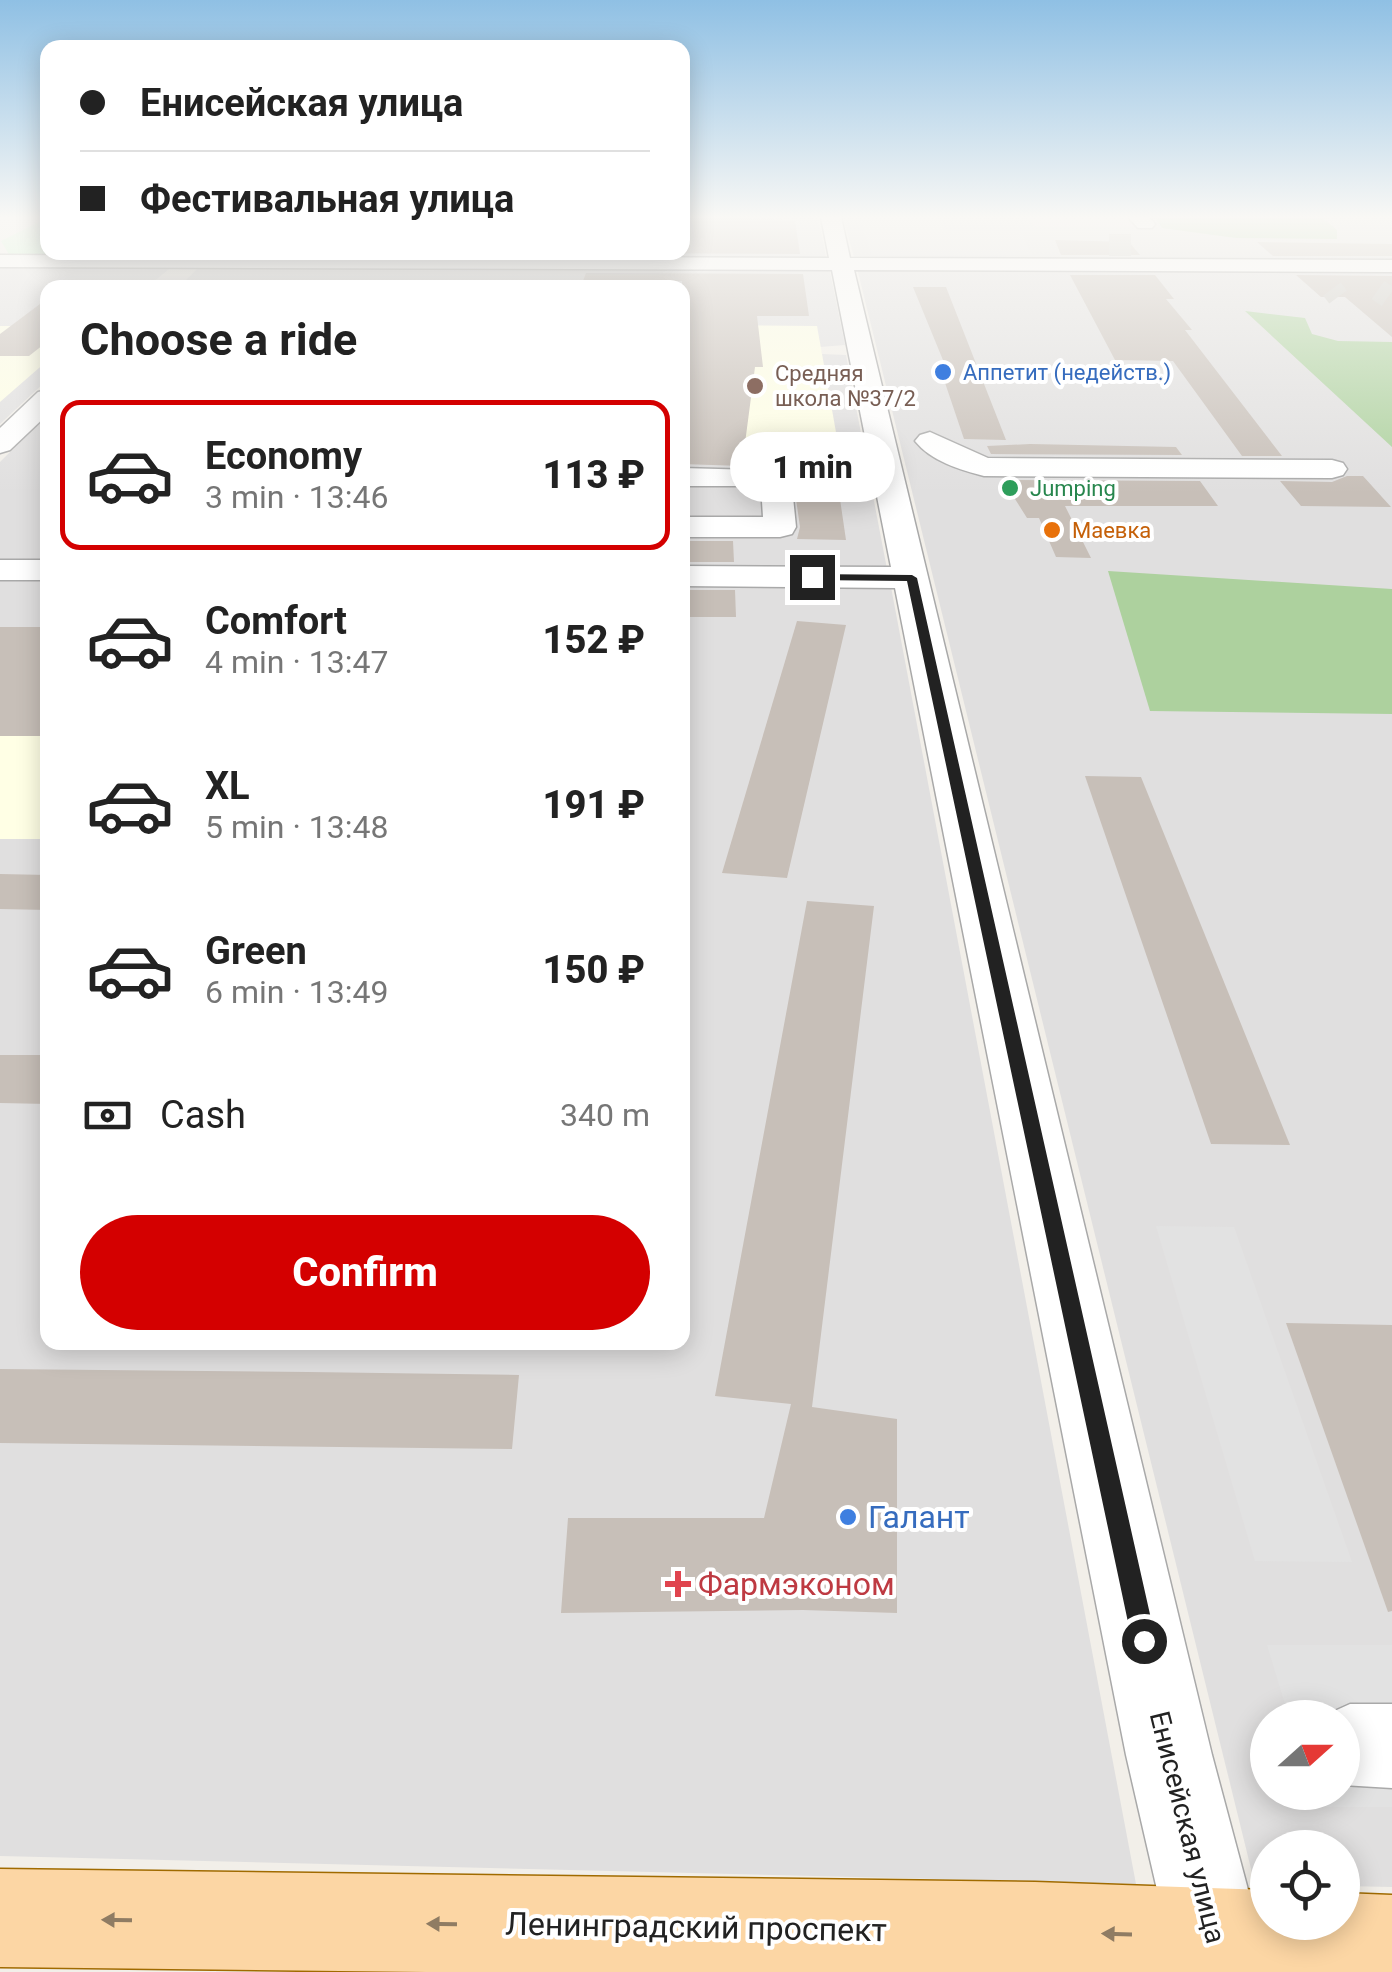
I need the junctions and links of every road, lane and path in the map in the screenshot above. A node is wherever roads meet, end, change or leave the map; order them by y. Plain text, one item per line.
1 (859, 309) edge
2 (40, 406) edge
3 (930, 441) dead end
4 (0, 444) edge
5 (1332, 469) dead end
6 (690, 477) edge
7 (1069, 487) junction
8 (1175, 489) dead end
9 (690, 527) edge
10 (0, 570) edge
11 (40, 570) edge
12 (690, 576) edge
13 (912, 578) junction
14 (1, 1923) edge
15 (1392, 1944) edge
16 (1219, 1955) edge

1 - 13 street, Енисейская улица
2 - 4 street
3 - 7 street
5 - 7 street
6 - 9 street
7 - 8 street
10 - 11 street
12 - 13 street
13 - 16 street, Енисейская улица
16 -> 14 main road, Ленинградский проспект
15 - 16 main road, Ленинградский проспект

